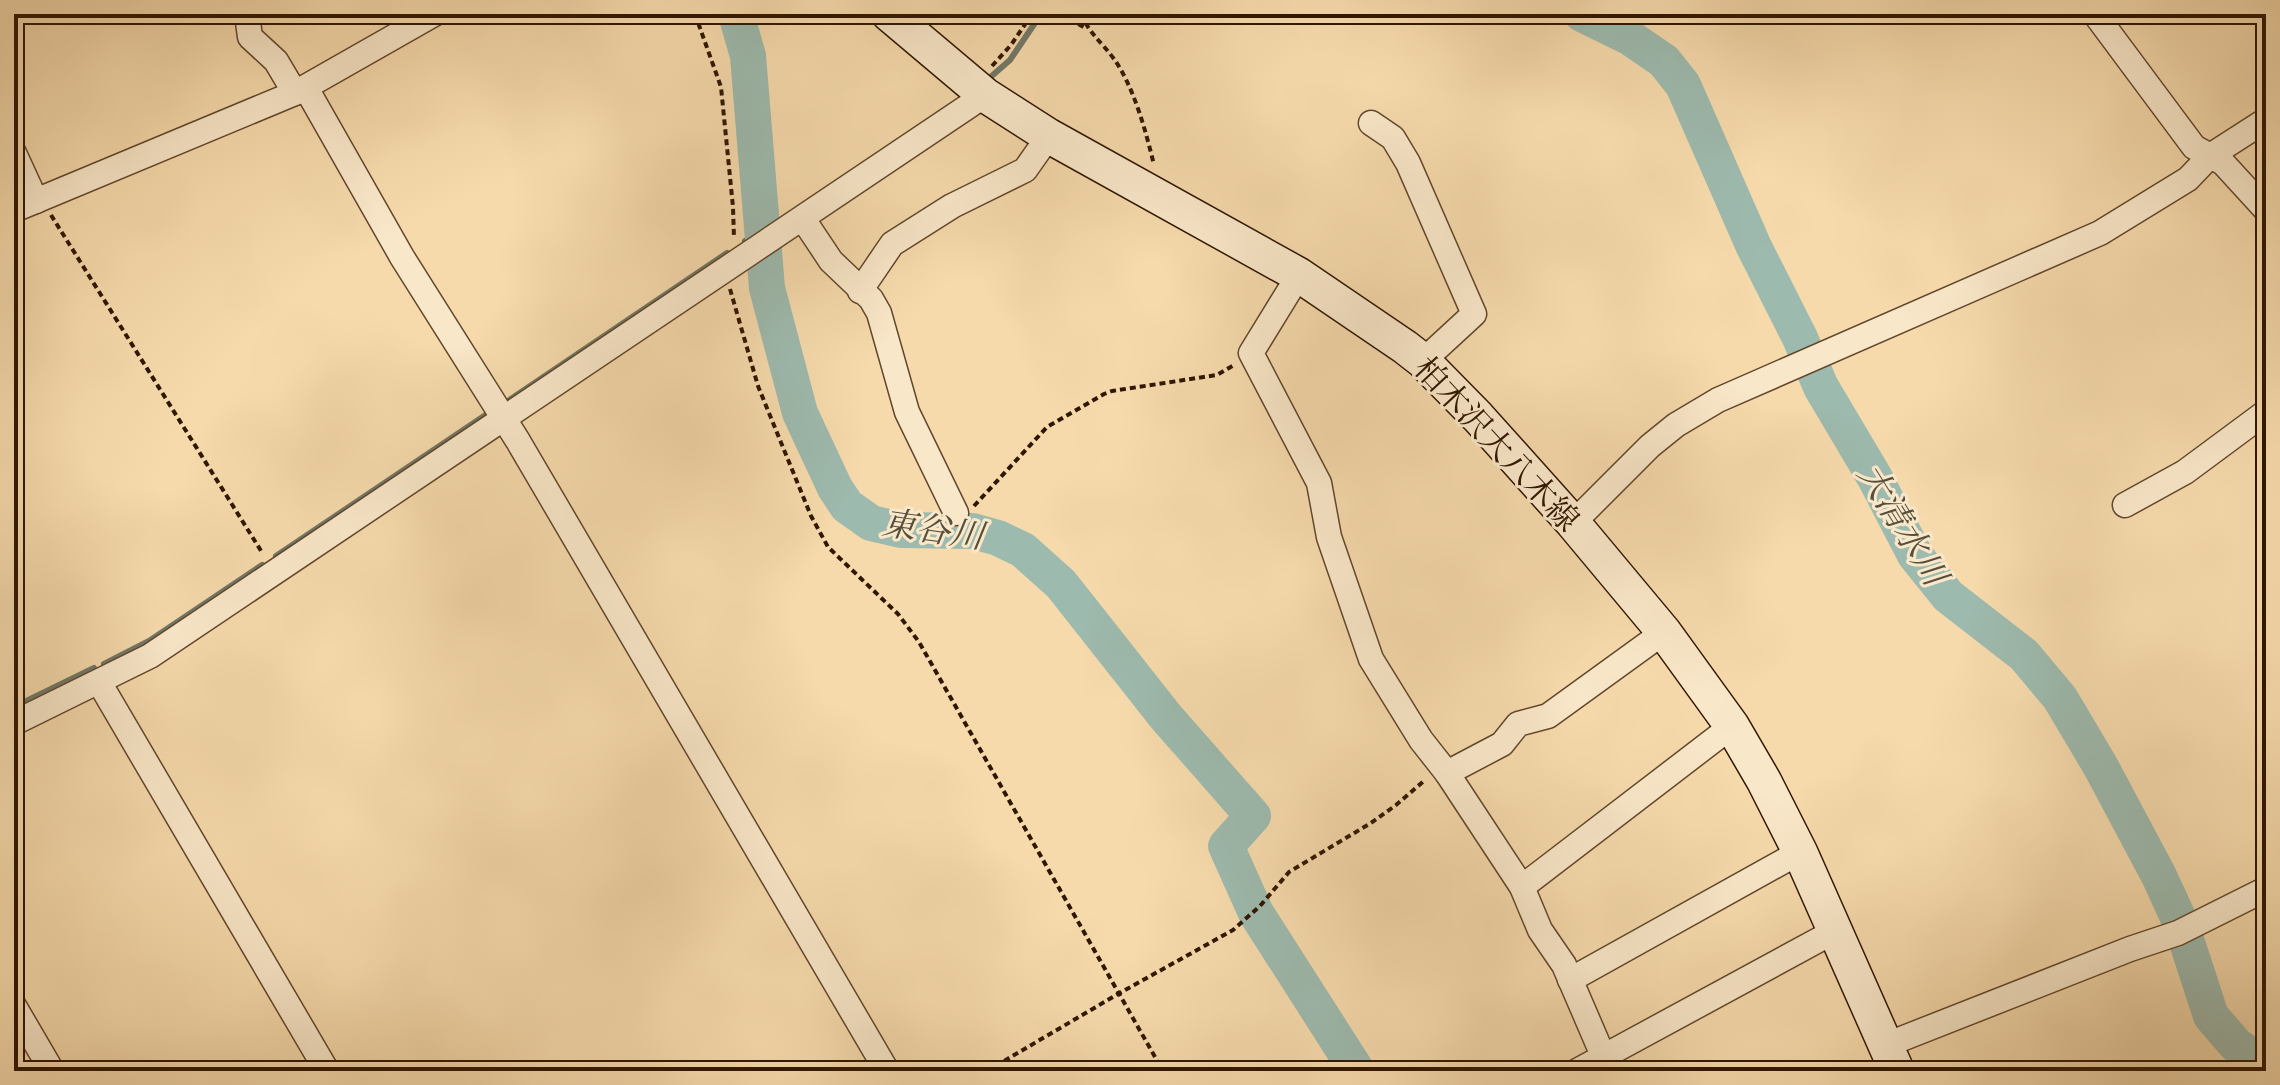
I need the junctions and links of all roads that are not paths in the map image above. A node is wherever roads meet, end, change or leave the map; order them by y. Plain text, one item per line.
1 (247, 14) edge
2 (434, 14) edge
3 (889, 14) edge
4 (2095, 14) edge
5 (988, 81) junction
6 (301, 91) junction
7 (2266, 120) edge
8 (1371, 123) dead end
9 (1049, 136) junction
10 (14, 153) edge
11 (2210, 156) junction
12 (25, 206) edge
13 (2266, 210) edge
14 (798, 222) junction
15 (1299, 275) junction
16 (860, 291) junction
17 (1423, 361) junction
18 (2266, 412) edge
19 (502, 419) junction
20 (2125, 505) dead end
21 (956, 513) road end
22 (1573, 523) junction
23 (1664, 632) junction
24 (99, 682) junction
25 (14, 723) edge
26 (1732, 726) junction
27 (1444, 769) junction
28 (1800, 852) junction
29 (1522, 887) junction
30 (2266, 889) edge
31 (1835, 931) junction
32 (1570, 980) junction
33 (14, 1006) edge
34 (1604, 1058) junction
35 (1891, 1058) edge
36 (52, 1071) edge
37 (327, 1071) edge
38 (887, 1071) edge
39 (1577, 1071) edge

1 - 6 street
2 - 6 street
3 - 5 main road, 柏木沢大八木線
4 - 11 street
5 - 9 main road, 柏木沢大八木線
5 - 14 street
6 - 12 street
6 - 19 street
7 - 11 street
8 - 17 street
9 - 15 main road, 柏木沢大八木線
9 - 16 street
10 - 12 street
11 - 13 street
11 - 22 street
14 - 16 street
14 - 19 street
15 - 17 main road, 柏木沢大八木線
15 - 27 street
16 - 21 street
17 - 22 main road, 柏木沢大八木線
18 - 20 street
19 - 24 street
19 - 38 street
22 - 23 main road, 柏木沢大八木線
23 - 26 main road, 柏木沢大八木線
23 - 27 street
24 - 25 street
24 - 37 street
26 - 28 main road, 柏木沢大八木線
26 - 29 street
27 - 29 street
28 - 31 main road, 柏木沢大八木線
28 - 32 street
29 - 32 street
30 - 35 street
31 - 34 street
31 - 35 main road, 柏木沢大八木線
32 - 34 street
33 - 36 street
34 - 39 street

